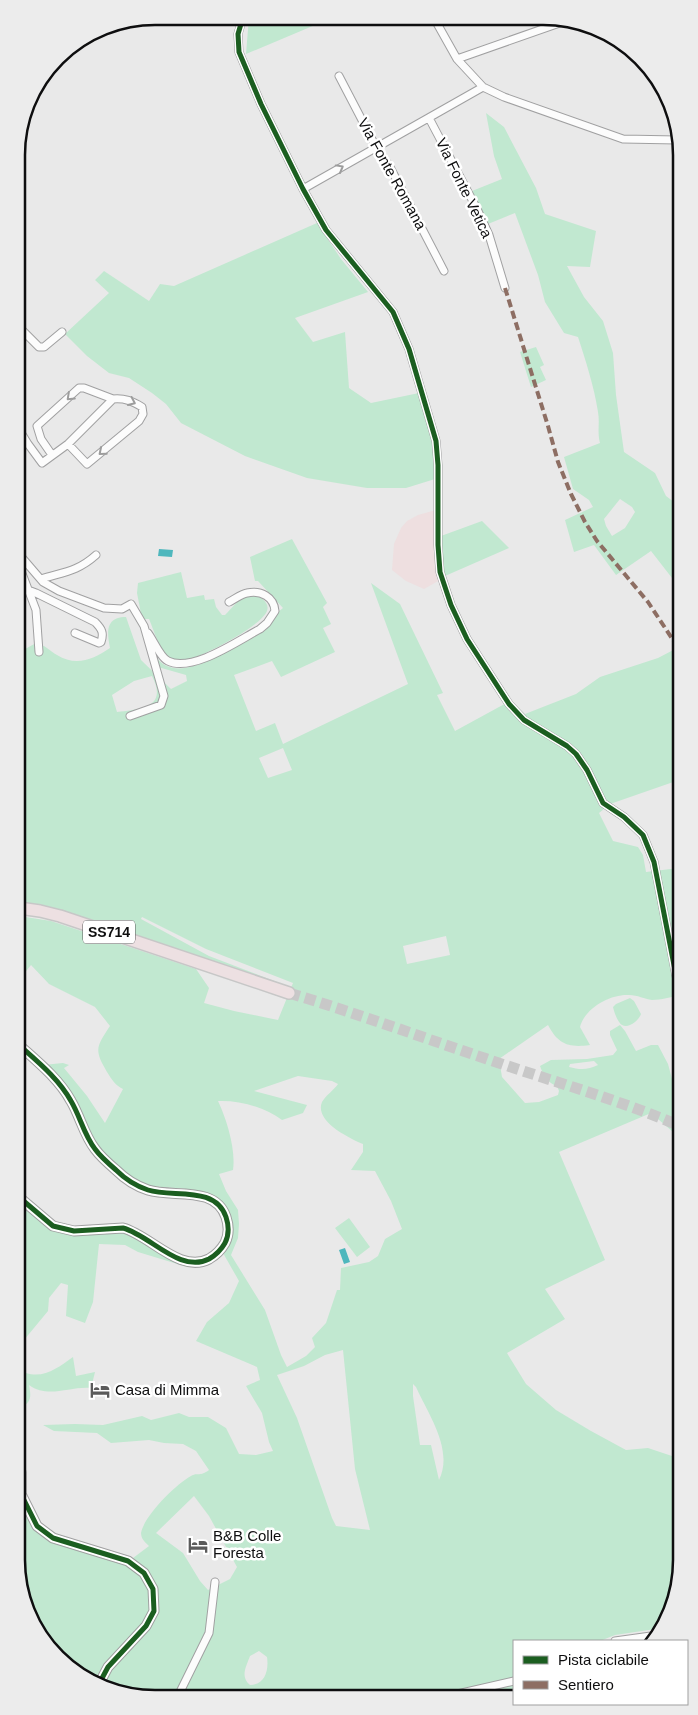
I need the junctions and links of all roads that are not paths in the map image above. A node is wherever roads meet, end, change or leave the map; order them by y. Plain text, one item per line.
1 (241, 25) edge
2 (438, 25) edge
3 (555, 25) edge
4 (457, 58) junction
5 (339, 76) dead end
6 (482, 87) junction
7 (430, 118) junction
8 (672, 140) edge
9 (376, 147) junction
10 (303, 189) junction
11 (444, 272) dead end
12 (505, 288) dead end
13 (62, 332) dead end
14 (25, 333) edge
15 (113, 399) junction
16 (25, 439) edge
17 (68, 444) junction
18 (52, 455) junction
19 (96, 555) dead end
20 (25, 561) edge
21 (41, 579) junction
22 (25, 582) edge
23 (28, 590) junction
24 (229, 602) dead end
25 (144, 626) junction
26 (76, 633) dead end
27 (39, 652) dead end
28 (130, 716) dead end
29 (25, 909) edge
30 (673, 960) edge
31 (289, 993) tunnel mouth
32 (25, 1051) edge
33 (25, 1202) edge
34 (25, 1502) edge
35 (215, 1582) dead end
36 (648, 1636) edge
37 (622, 1640) edge
38 (102, 1679) edge
39 (513, 1681) edge
40 (181, 1690) edge
41 (475, 1690) edge

1 - 10 street
2 - 4 street
3 - 4 street
4 - 6 street
5 - 9 street, Via Fonte Romana
6 - 7 street
6 - 8 street
7 - 9 street
7 - 12 street, Via Fonte Vetica
10 -> 9 street
9 - 11 street, Via Fonte Romana
10 - 30 street
13 - 14 street
15 - 17 street
15 -> 17 street
15 -> 18 street
16 - 18 street
17 - 18 street
19 - 21 street
20 - 21 street
21 - 25 street
22 - 23 street
23 - 26 street
23 - 27 street
24 - 25 street
25 - 28 street
29 - 31 highway, SS714
32 - 33 street
34 - 38 street
35 - 40 street
36 - 37 street
39 - 41 street

